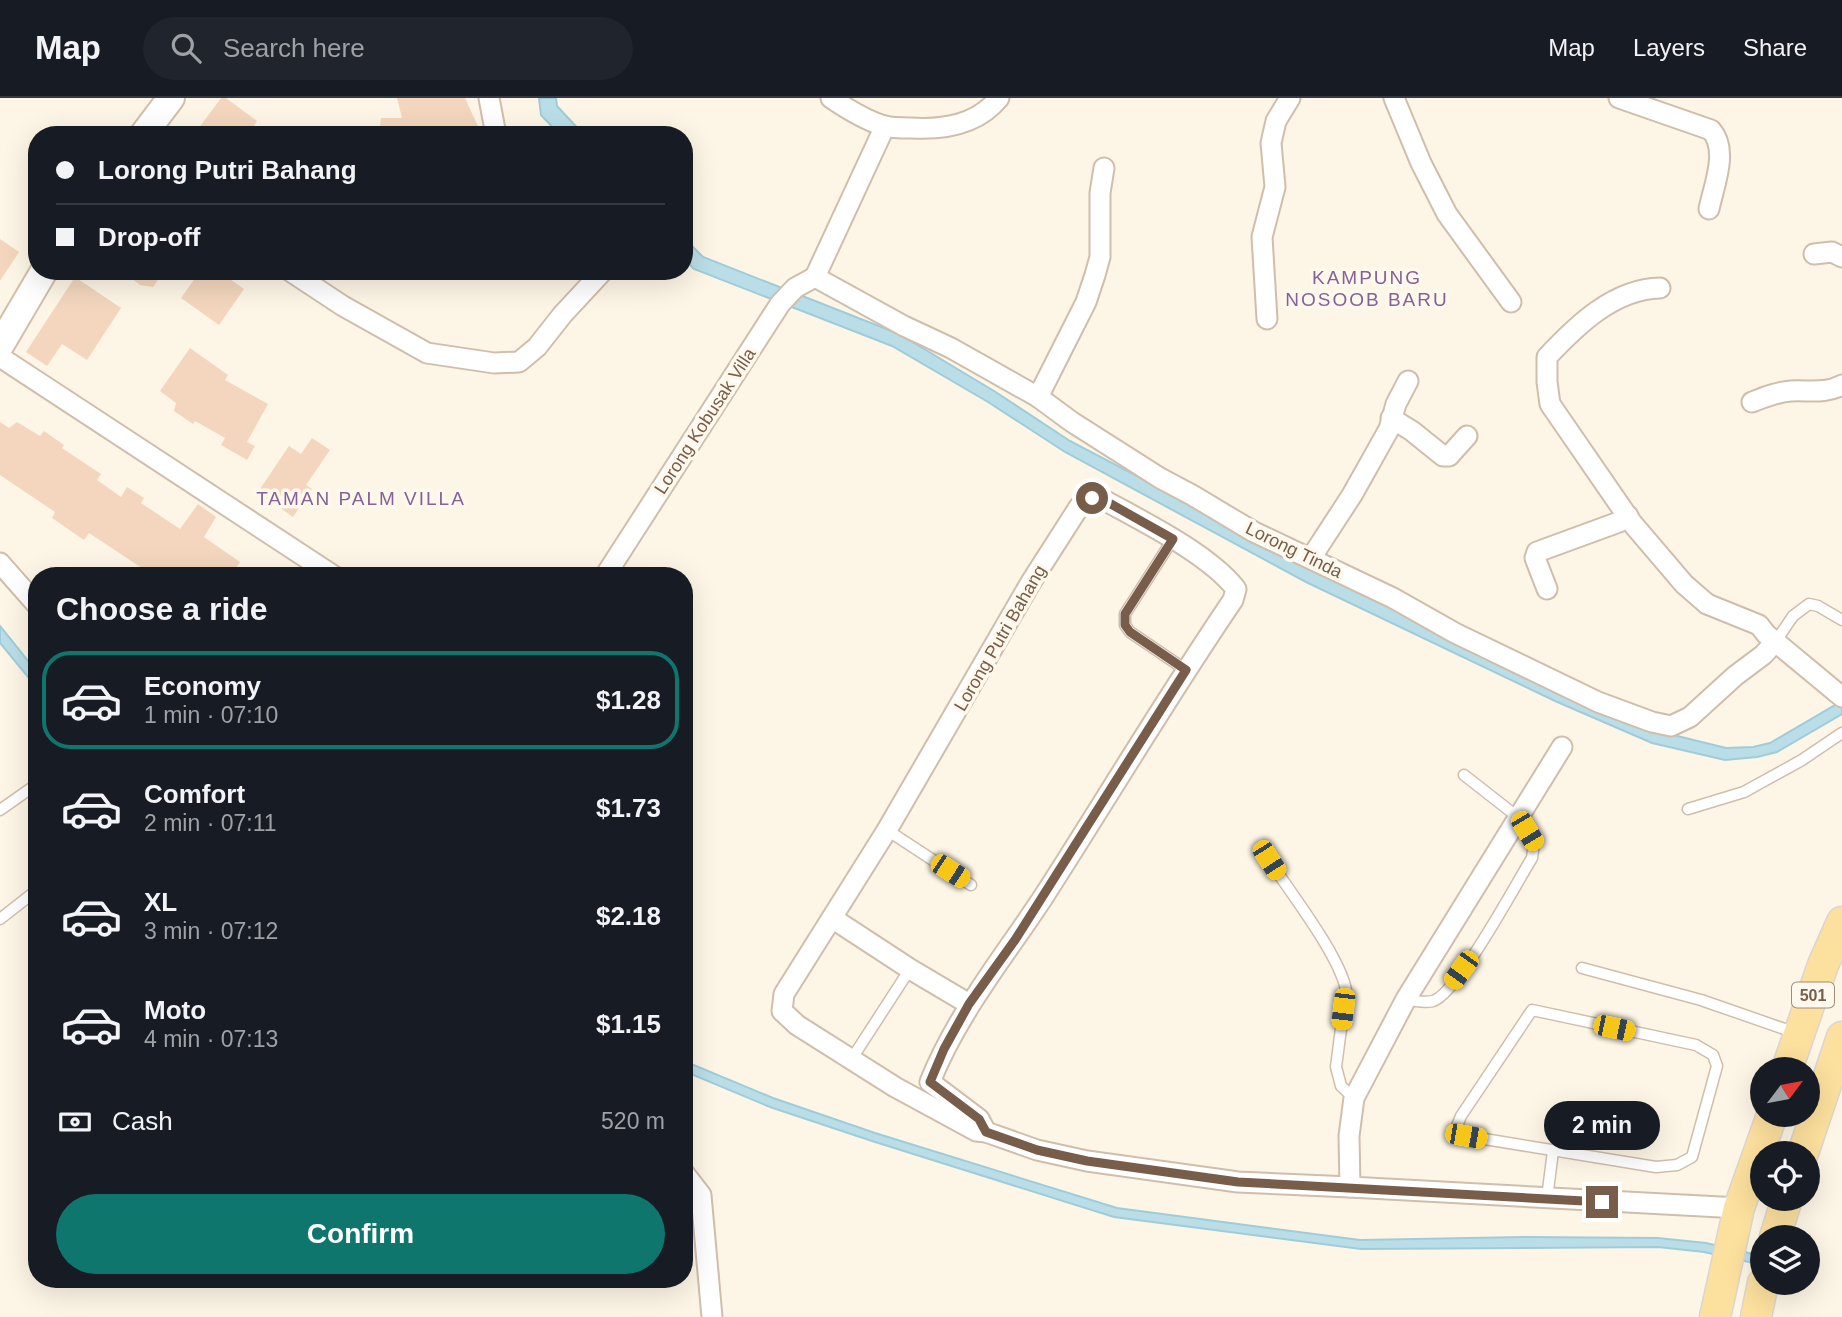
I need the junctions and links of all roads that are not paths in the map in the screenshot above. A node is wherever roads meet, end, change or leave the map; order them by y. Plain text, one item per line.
1 (171, 98) edge
2 (489, 98) edge
3 (831, 98) edge
4 (999, 98) edge
5 (1290, 98) edge
6 (1394, 98) edge
7 (1619, 98) edge
8 (150, 126) edge
9 (494, 126) edge
10 (885, 126) junction
11 (1104, 169) dead end
12 (1709, 209) dead end
13 (1814, 254) dead end
14 (1842, 257) edge
15 (815, 277) junction
16 (39, 280) edge
17 (304, 280) edge
18 (595, 280) edge
19 (1660, 288) dead end
20 (1511, 302) dead end
21 (1267, 319) dead end
22 (0, 346) edge
23 (0, 357) edge
24 (1408, 381) dead end
25 (1842, 385) edge
26 (1038, 397) junction
27 (1752, 402) dead end
28 (1391, 418) junction
29 (1467, 436) dead end
30 (1628, 516) junction
31 (1173, 539) junction
32 (1311, 558) junction
33 (0, 563) edge
34 (320, 567) edge
35 (611, 567) edge
36 (1547, 589) dead end
37 (28, 596) edge
38 (1842, 620) edge
39 (1776, 641) junction
40 (1186, 670) junction
41 (1841, 696) edge
42 (1842, 733) edge
43 (1562, 747) dead end
44 (1464, 775) dead end
45 (28, 790) edge
46 (0, 810) edge
47 (1688, 810) dead end
48 (1519, 818) junction
49 (887, 830) junction
50 (1269, 860) dead end
51 (971, 885) dead end
52 (28, 897) edge
53 (832, 918) junction
54 (0, 919) edge
55 (1842, 922) edge
56 (1581, 968) dead end
57 (910, 969) junction
58 (1406, 999) junction
59 (969, 1004) junction
60 (1799, 1034) junction
61 (1842, 1037) edge
62 (1791, 1057) edge
63 (851, 1060) junction
64 (930, 1082) junction
65 (1354, 1098) junction
66 (921, 1101) junction
67 (1768, 1127) edge
68 (986, 1132) junction
69 (1807, 1141) edge
70 (1553, 1151) junction
71 (693, 1185) edge
72 (1350, 1187) junction
73 (1547, 1199) junction
74 (1739, 1208) junction
75 (1761, 1295) edge
76 (712, 1317) edge
77 (1715, 1317) edge
78 (1756, 1317) edge

1 - 8 main road
2 - 9 street
3 - 10 street
4 - 10 street
5 - 21 street
6 - 20 street
7 - 12 street
10 - 15 street
11 - 26 street
13 - 14 street
15 - 26 street, Lorong Tinda
15 - 35 street, Lorong Kobusak Villa
16 - 22 main road
17 - 18 street
19 - 30 street
23 - 34 street
24 - 28 street
25 - 27 street
26 - 32 street, Lorong Tinda
28 - 29 street
28 - 32 street
30 - 36 street
30 - 39 street
31 - 40 lane
31 - 40 street, Lorong Putri Bahang
31 - 49 street, Lorong Putri Bahang
32 - 39 street, Lorong Tinda
33 - 37 street
38 - 39 lane
39 - 41 street
40 - 59 street, Lorong Putri Bahang
42 - 47 lane
43 - 48 street
44 - 48 lane
45 - 46 lane
48 - 58 street
48 - 58 lane
49 - 51 lane
49 - 53 street, Lorong Putri Bahang
50 - 65 lane
52 - 54 lane
53 - 57 street
53 - 63 street, Lorong Putri Bahang
55 - 60 main road, 501
56 - 60 lane
57 - 59 street
57 - 63 lane
58 - 65 street
59 - 64 street, Lorong Putri Bahang
60 - 62 main road, 501
61 - 69 main road
63 - 66 street, Lorong Putri Bahang
64 - 66 street, Lorong Putri Bahang
64 - 68 street
65 - 72 street
66 - 68 street, Lorong Putri Bahang
67 - 74 main road
68 - 72 street, Lorong Putri Bahang
70 - 70 lane
70 - 73 lane
71 - 76 street
72 - 73 street, Lorong Putri Bahang
73 - 74 street, Lorong Putri Bahang
74 - 77 main road
75 - 78 main road

